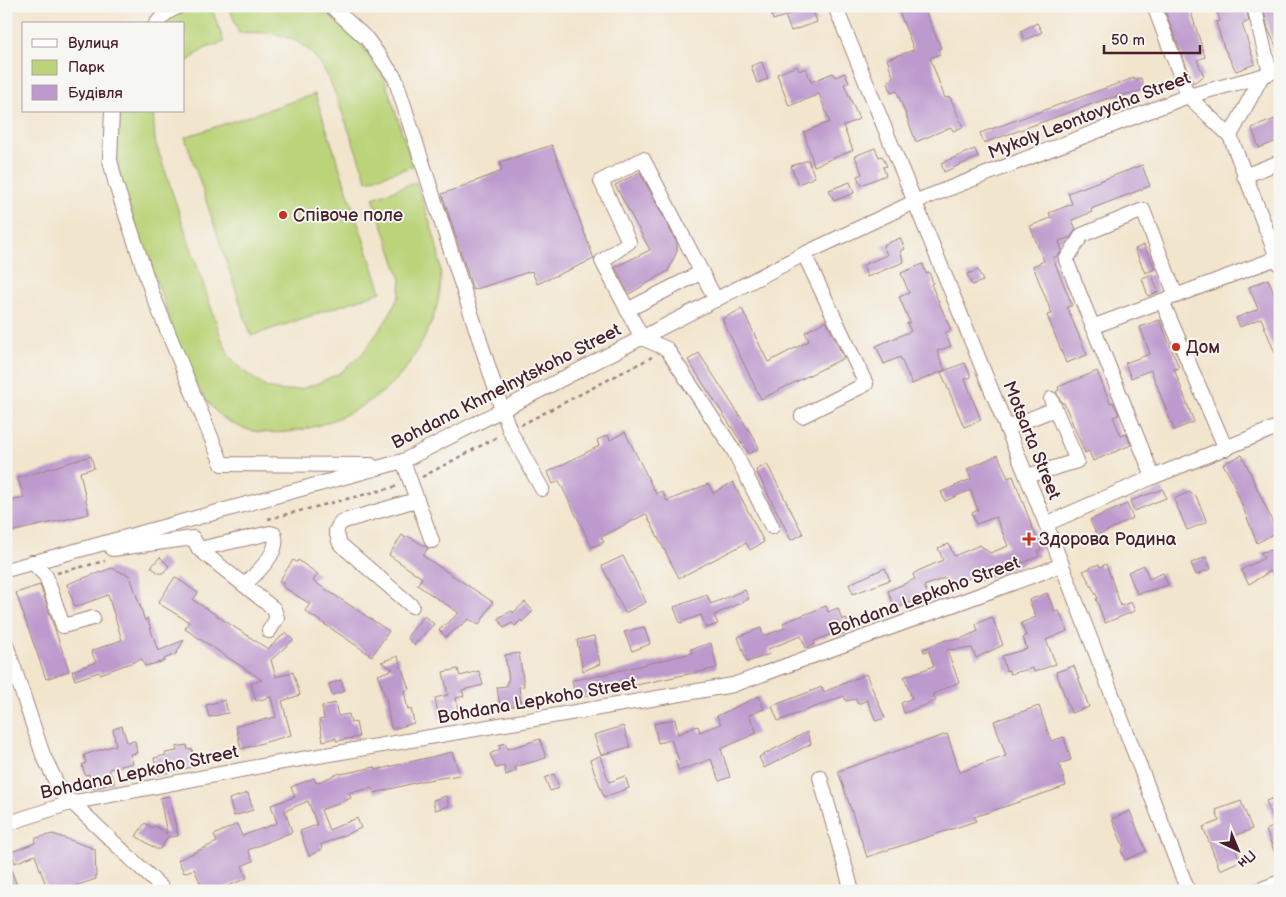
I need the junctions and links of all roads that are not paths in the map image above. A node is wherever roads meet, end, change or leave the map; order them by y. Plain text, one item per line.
1 (179, 6) edge
2 (331, 6) edge
3 (835, 6) edge
4 (1154, 6) edge
5 (1254, 6) edge
6 (158, 22) edge
7 (1270, 72) edge
8 (1188, 96) junction
9 (112, 112) edge
10 (1230, 136) junction
11 (1280, 162) edge
12 (1244, 176) junction
13 (914, 202) junction
14 (804, 254) junction
15 (1278, 262) edge
16 (702, 272) junction
17 (1176, 296) junction
18 (716, 300) junction
19 (1162, 301) junction
20 (627, 310) junction
21 (1092, 327) junction
22 (642, 338) junction
23 (502, 409) junction
24 (802, 416) dead end
25 (1280, 426) edge
26 (1006, 428) junction
27 (1226, 449) junction
28 (403, 461) junction
29 (389, 466) junction
30 (1026, 476) junction
31 (1153, 477) junction
32 (542, 489) dead end
33 (416, 500) junction
34 (1046, 524) junction
35 (772, 527) dead end
36 (432, 541) dead end
37 (199, 549) junction
38 (56, 557) junction
39 (32, 562) junction
40 (1062, 565) junction
41 (6, 570) edge
42 (244, 585) junction
43 (412, 606) dead end
44 (92, 618) dead end
45 (269, 631) dead end
46 (6, 644) edge
47 (820, 778) dead end
48 (70, 803) junction
49 (6, 824) edge
50 (1280, 882) edge
51 (165, 891) edge
52 (852, 891) edge
53 (1188, 891) edge
54 (1257, 891) edge

1 - 6 street
2 - 23 street
3 - 13 street, Motsarta Street
4 - 8 street
5 - 7 street
7 - 8 street, Mykoly Leontovycha Street
7 - 10 street
8 - 10 street
8 - 13 street, Mykoly Leontovycha Street
9 - 29 street
10 - 12 street
11 - 12 street
12 - 15 street
13 - 14 street, Bohdana Khmelnytskoho Street
13 - 26 street, Motsarta Street
14 - 18 street, Bohdana Khmelnytskoho Street
14 - 24 street
15 - 17 street
16 - 18 street
16 - 20 street
16 - 20 street
17 - 19 street
17 - 21 street
18 - 22 street, Bohdana Khmelnytskoho Street
19 - 21 street
19 - 27 street
20 - 22 street
21 - 31 street
22 - 23 street, Bohdana Khmelnytskoho Street
22 - 35 street
23 - 28 street, Bohdana Khmelnytskoho Street
23 - 32 street
25 - 27 street
26 - 30 street, Motsarta Street
26 - 30 street
27 - 31 street
28 - 29 street, Bohdana Khmelnytskoho Street
28 - 33 street
29 - 38 street, Bohdana Khmelnytskoho Street
30 - 34 street, Motsarta Street
31 - 34 street
33 - 36 street
33 - 43 street
34 - 40 street, Motsarta Street
37 - 38 street
37 - 42 street
37 - 42 street
38 - 39 street, Bohdana Khmelnytskoho Street
39 - 41 street, Bohdana Khmelnytskoho Street
39 - 44 street
40 - 48 street, Bohdana Lepkoho Street
40 - 53 street, Motsarta Street
42 - 45 street
46 - 48 street
47 - 52 street
48 - 49 street, Bohdana Lepkoho Street
48 - 51 street
50 - 54 street

